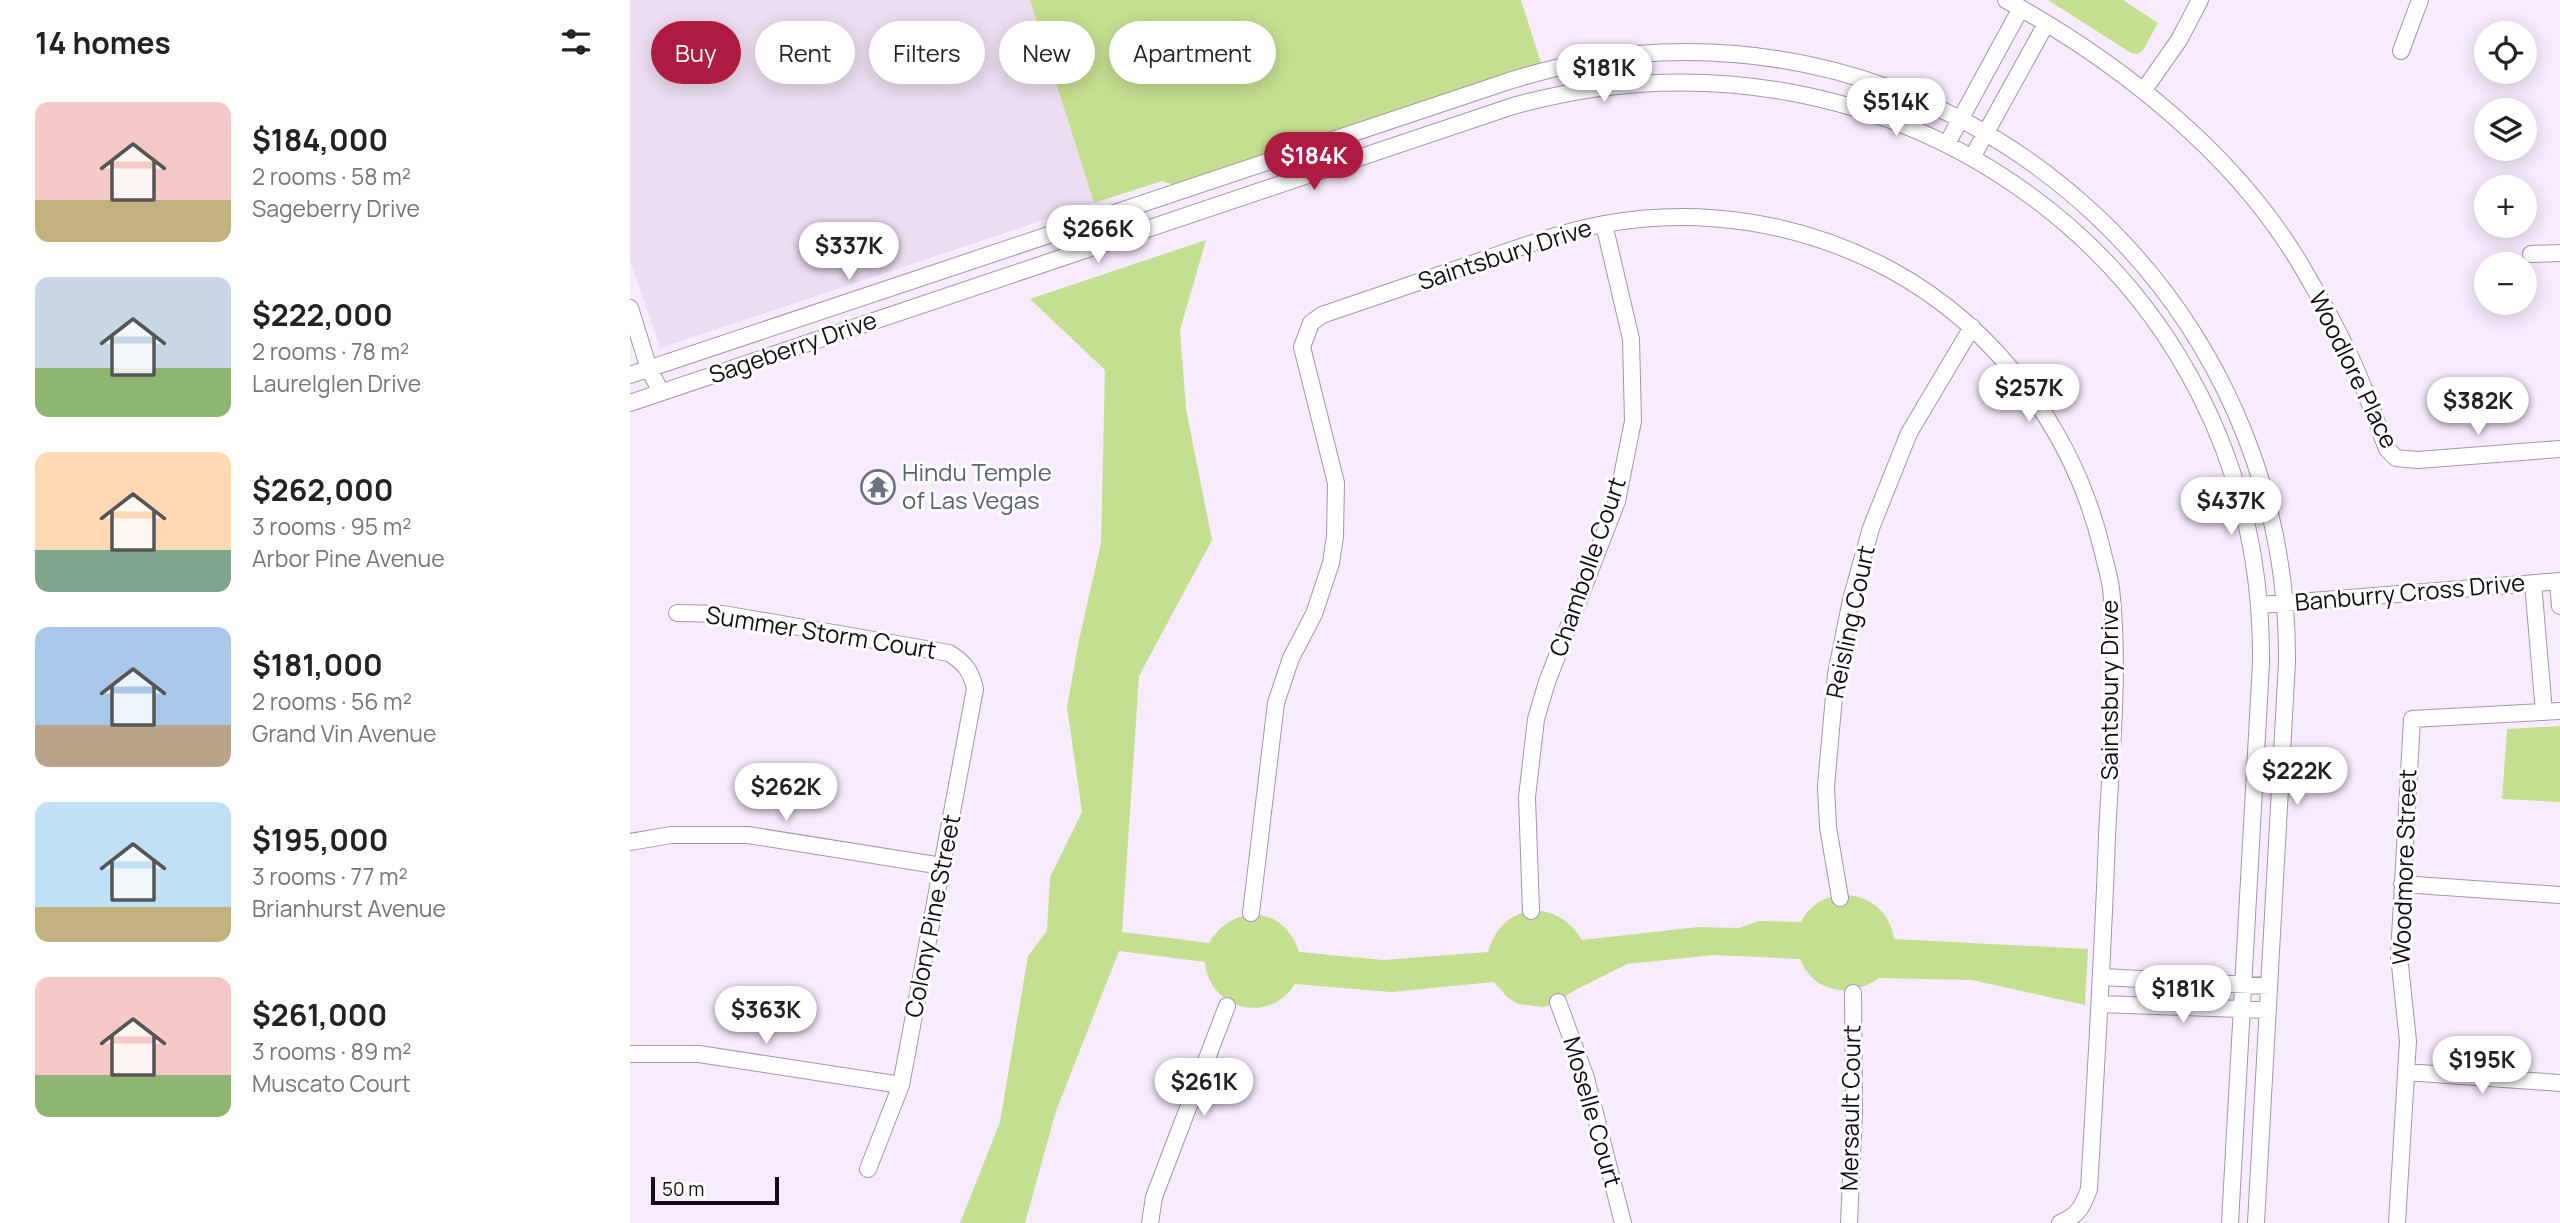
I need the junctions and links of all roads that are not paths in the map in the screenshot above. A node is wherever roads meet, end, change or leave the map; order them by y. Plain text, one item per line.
1 (2006, 0) edge
2 (2200, 0) edge
3 (2420, 0) edge
4 (2021, 8) junction
5 (2046, 24) junction
6 (2401, 51) dead end
7 (2144, 90) junction
8 (1973, 126) junction
9 (1960, 149) junction
10 (1604, 224) junction
11 (2560, 253) edge
12 (2537, 254) edge
13 (630, 308) edge
14 (1972, 327) junction
15 (649, 369) junction
16 (630, 375) edge
17 (661, 392) junction
18 (630, 402) edge
19 (2560, 449) edge
20 (2559, 581) edge
21 (2533, 583) junction
22 (2286, 604) junction
23 (2260, 606) junction
24 (2560, 606) edge
25 (677, 612) dead end
26 (962, 661) joint
27 (2552, 711) edge
28 (630, 842) edge
29 (942, 866) junction
30 (2402, 884) junction
31 (2560, 895) edge
32 (1840, 898) dead end
33 (1531, 911) dead end
34 (1251, 913) dead end
35 (2102, 977) junction
36 (2243, 985) junction
37 (2269, 986) junction
38 (1853, 993) dead end
39 (1558, 1002) dead end
40 (2100, 1004) junction
41 (1227, 1006) dead end
42 (2242, 1009) junction
43 (2268, 1010) junction
44 (630, 1054) edge
45 (2406, 1072) junction
46 (2560, 1083) edge
47 (901, 1085) junction
48 (868, 1169) dead end
49 (1150, 1223) edge
50 (1623, 1223) edge
51 (1849, 1223) edge
52 (2060, 1223) edge
53 (2230, 1223) edge
54 (2256, 1223) edge
55 (2398, 1223) edge

1 - 4 street, Woodlore Place
2 - 7 street
3 - 6 street
4 - 5 street, Woodlore Place
4 - 8 street
5 - 7 street, Woodlore Place
5 - 8 street
7 - 19 street, Woodlore Place
8 - 9 street
8 - 9 street
8 - 15 street, Sageberry Drive
8 - 22 street, Sageberry Drive
9 - 17 street, Sageberry Drive
9 - 23 street, Sageberry Drive
10 - 14 street, Saintsbury Drive
10 - 33 street, Chambolle Court
10 - 34 street, Saintsbury Drive
11 - 12 street
13 - 15 street
14 - 32 street, Reisling Court
14 - 35 street, Saintsbury Drive
15 - 16 street, Sageberry Drive
15 - 17 street
17 - 18 street, Sageberry Drive
20 - 21 street, Banburry Cross Drive
20 - 24 street
21 - 22 street, Banburry Cross Drive
21 - 27 street
22 - 23 street, Banburry Cross Drive
22 - 37 street, Sageberry Drive
23 - 36 street, Sageberry Drive
25 - 26 street, Summer Storm Court
26 - 29 street, Colony Pine Street
27 - 30 street, Woodmore Street
28 - 29 street
29 - 47 street, Colony Pine Street
30 - 31 street
30 - 45 street, Woodmore Street
35 - 36 street
35 - 40 street, Saintsbury Drive
36 - 37 street
36 - 42 street, Sageberry Drive
37 - 43 street, Sageberry Drive
38 - 51 street, Mersault Court
39 - 50 street, Moselle Court
40 - 42 street
40 - 52 street, Saintsbury Drive
41 - 49 street
42 - 43 street
42 - 53 street, Sageberry Drive
43 - 54 street, Sageberry Drive
44 - 47 street
45 - 46 street
45 - 55 street, Woodmore Street
47 - 48 street, Colony Pine Street

